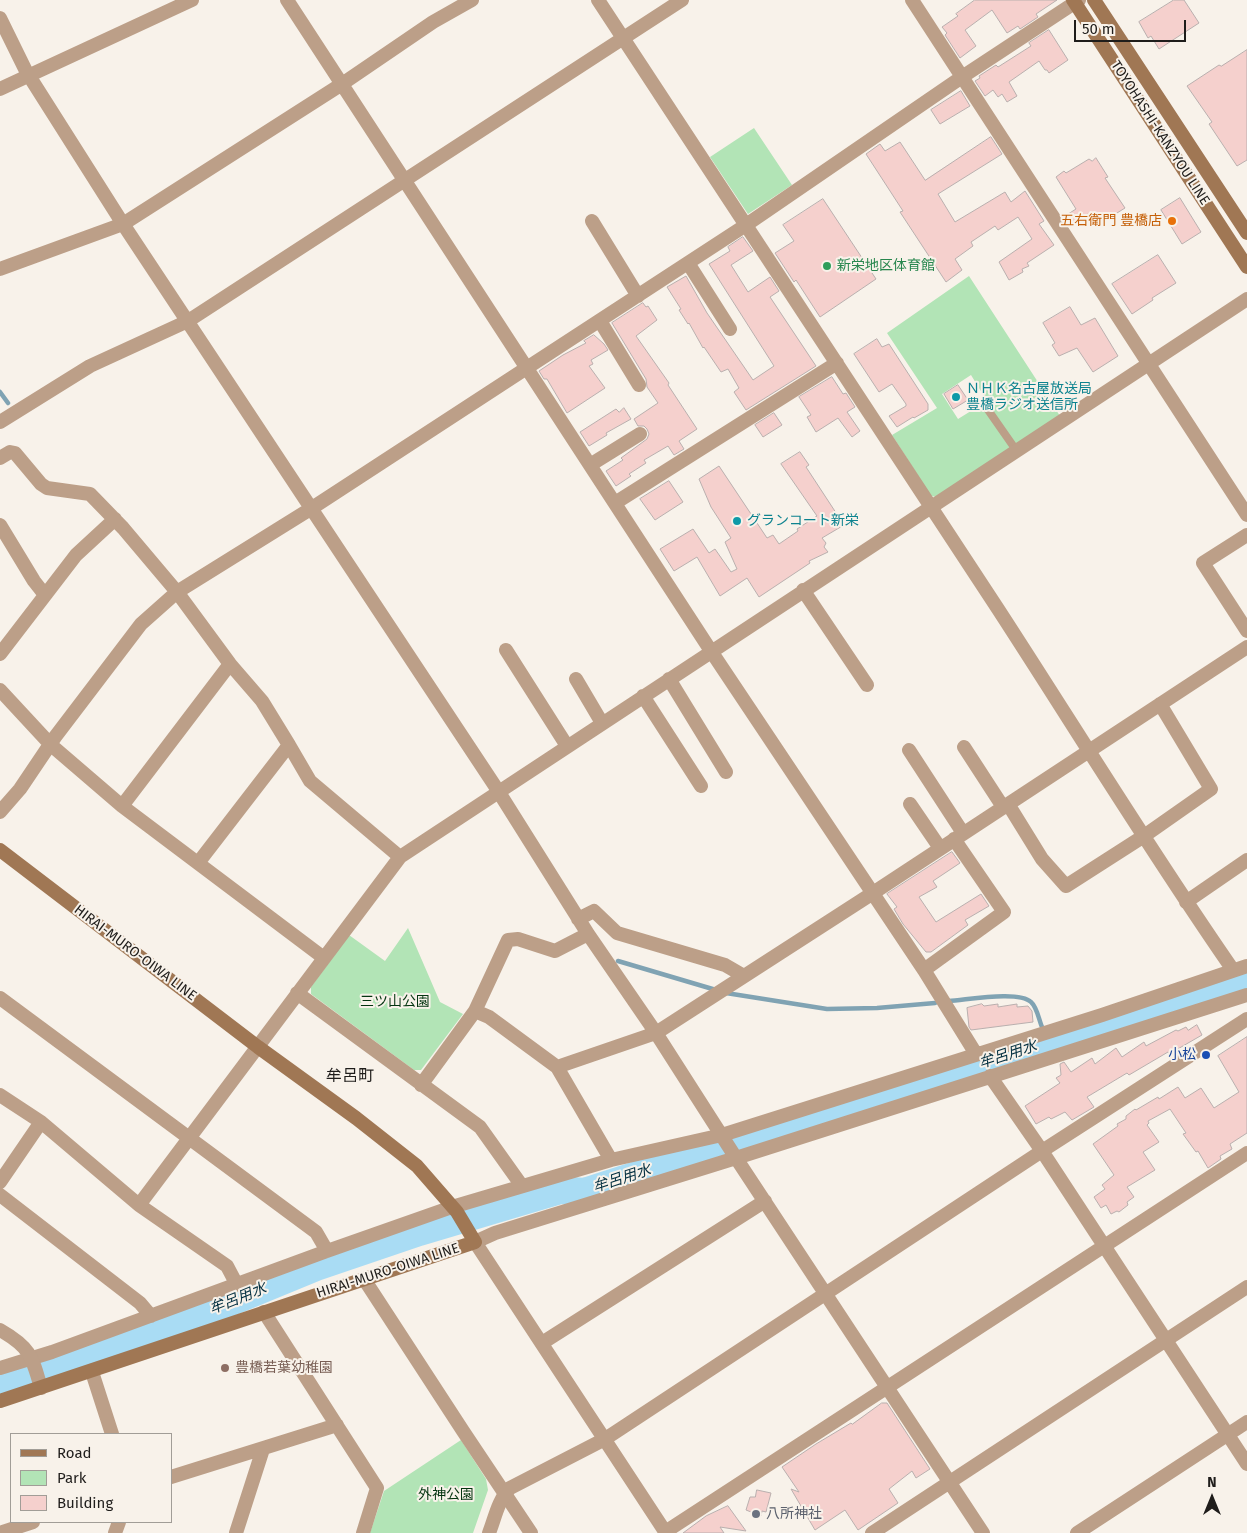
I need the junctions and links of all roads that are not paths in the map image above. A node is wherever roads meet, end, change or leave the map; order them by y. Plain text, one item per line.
1 (192, 0) edge
2 (287, 0) edge
3 (472, 0) edge
4 (598, 0) edge
5 (682, 0) edge
6 (912, 0) edge
7 (1094, 0) edge
8 (1075, 1) edge
9 (0, 18) edge
10 (624, 39) junction
11 (30, 76) junction
12 (962, 77) junction
13 (342, 84) junction
14 (0, 89) edge
15 (405, 180) junction
16 (592, 221) dead end
17 (123, 224) junction
18 (746, 225) junction
19 (1247, 233) edge
20 (688, 263) junction
21 (1247, 267) edge
22 (0, 269) edge
23 (638, 296) junction
24 (1247, 299) edge
25 (188, 321) junction
26 (600, 321) junction
27 (730, 329) dead end
28 (837, 363) junction
29 (1147, 364) junction
30 (527, 368) junction
31 (639, 384) dead end
32 (986, 407) dead end
33 (0, 422) edge
34 (640, 434) dead end
35 (1016, 450) junction
36 (0, 458) edge
37 (590, 465) junction
38 (615, 503) junction
39 (931, 506) junction
40 (312, 508) junction
41 (1247, 515) edge
42 (115, 519) junction
43 (0, 525) edge
44 (1247, 535) edge
45 (804, 590) junction
46 (177, 592) junction
47 (45, 595) junction
48 (1247, 631) edge
49 (1247, 647) edge
50 (506, 650) dead end
51 (711, 651) junction
52 (0, 654) edge
53 (230, 664) junction
54 (576, 679) dead end
55 (669, 679) junction
56 (866, 685) dead end
57 (0, 690) edge
58 (643, 696) junction
59 (1160, 704) junction
60 (602, 723) junction
61 (51, 745) junction
62 (289, 745) junction
63 (567, 746) junction
64 (964, 747) dead end
65 (909, 750) dead end
66 (1090, 750) junction
67 (726, 772) dead end
68 (701, 786) dead end
69 (499, 791) junction
70 (910, 804) dead end
71 (1005, 805) junction
72 (122, 806) junction
73 (0, 812) edge
74 (959, 836) junction
75 (1144, 836) junction
76 (940, 848) junction
77 (0, 850) edge
78 (400, 857) junction
79 (1247, 860) edge
80 (198, 863) junction
81 (873, 893) junction
82 (1186, 902) junction
83 (578, 919) junction
84 (588, 934) junction
85 (324, 958) junction
86 (1247, 966) edge
87 (924, 970) junction
88 (1233, 970) junction
89 (744, 976) junction
90 (298, 994) junction
91 (1247, 995) edge
92 (0, 998) edge
93 (475, 1011) junction
94 (1247, 1019) edge
95 (1107, 1026) junction
96 (656, 1033) junction
97 (258, 1047) junction
98 (976, 1054) junction
99 (557, 1067) junction
100 (990, 1076) junction
101 (421, 1085) junction
102 (0, 1094) edge
103 (40, 1122) junction
104 (190, 1138) junction
105 (723, 1138) junction
106 (1042, 1151) junction
107 (1247, 1153) edge
108 (734, 1156) junction
109 (611, 1160) junction
110 (0, 1182) edge
111 (522, 1186) junction
112 (0, 1195) edge
113 (765, 1201) junction
114 (139, 1205) junction
115 (455, 1210) junction
116 (472, 1238) junction
117 (1103, 1247) junction
118 (327, 1251) junction
119 (364, 1279) junction
120 (237, 1285) junction
121 (1247, 1288) edge
122 (826, 1293) junction
123 (264, 1312) junction
124 (152, 1316) junction
125 (0, 1330) edge
126 (1166, 1340) junction
127 (542, 1343) junction
128 (0, 1368) edge
129 (36, 1371) junction
130 (92, 1372) junction
131 (887, 1387) junction
132 (0, 1402) edge
133 (1247, 1422) edge
134 (337, 1425) junction
135 (112, 1433) edge
136 (1228, 1434) junction
137 (605, 1439) junction
138 (263, 1449) junction
139 (1247, 1464) edge
140 (172, 1477) edge
141 (949, 1483) junction
142 (505, 1493) junction
143 (30, 1523) edge
144 (666, 1532) edge
145 (0, 1533) edge
146 (236, 1533) edge
147 (363, 1533) edge
148 (489, 1533) edge
149 (531, 1533) edge
150 (872, 1533) edge
151 (982, 1533) edge
152 (1077, 1533) edge

1 - 11 street
2 - 13 street
3 - 13 street
4 - 10 street
5 - 10 street
6 - 12 street
7 - 19 main road, TOYOHASHI-KANZYOU LINE
8 - 12 street
8 - 21 main road, TOYOHASHI-KANZYOU LINE
9 - 11 street
10 - 15 street
10 - 18 street
11 - 14 street
11 - 17 street
12 - 18 street
12 - 29 street
13 - 15 street
13 - 17 street
15 - 25 street
15 - 30 street
16 - 23 street
17 - 22 street
17 - 25 street
18 - 20 street
18 - 28 street
20 - 23 street
20 - 27 street
23 - 26 street
24 - 29 street
25 - 33 street
25 - 40 street
26 - 30 street
26 - 31 street
28 - 38 street
28 - 39 street
29 - 35 street
29 - 41 street
30 - 37 street
30 - 40 street
32 - 35 lane
34 - 37 street
35 - 39 street
36 - 42 street
37 - 38 street
38 - 51 street
39 - 45 street
39 - 66 street
40 - 46 street
40 - 69 street
42 - 46 street
42 - 47 street
43 - 47 street
44 - 48 street
45 - 51 street
45 - 56 street
46 - 53 street
46 - 61 street
47 - 52 street
49 - 59 street
50 - 63 street
51 - 55 street
51 - 81 street
53 - 62 street
53 - 72 street
54 - 60 street
55 - 58 street
55 - 67 street
57 - 61 street
58 - 60 street
58 - 68 street
59 - 66 street
59 - 75 street
60 - 63 street
61 - 72 street
61 - 73 street
62 - 78 street
62 - 80 street
63 - 69 street
64 - 71 street
65 - 74 street
66 - 71 street
66 - 75 street
69 - 78 street
69 - 83 street
70 - 76 street
71 - 74 street
71 - 75 street
72 - 80 street
74 - 76 street
74 - 87 street
75 - 82 street
76 - 81 street
77 - 97 main road, HIRAI-MURO-OIWA LINE
78 - 85 street
79 - 82 street
80 - 85 street
81 - 87 street
81 - 89 street
82 - 88 street
83 - 84 street
83 - 89 street
84 - 93 street
84 - 96 street
85 - 90 street
86 - 88 street
87 - 98 street
88 - 95 street
89 - 96 street
90 - 97 street
90 - 101 street
91 - 95 street
92 - 104 street
93 - 99 street
93 - 101 street
94 - 106 street
95 - 98 street
95 - 100 street
96 - 99 street
96 - 105 street
97 - 104 street
97 - 115 main road, HIRAI-MURO-OIWA LINE
98 - 105 street
99 - 109 street
100 - 106 street
100 - 108 street
101 - 111 street
102 - 103 street
103 - 110 street
103 - 114 street
104 - 114 street
104 - 118 street
105 - 108 street
105 - 109 street
106 - 117 street
106 - 122 street
107 - 117 street
108 - 113 street
108 - 116 street
109 - 111 street
111 - 115 street
112 - 124 street
113 - 122 street
113 - 127 street
114 - 120 street
115 - 116 main road, HIRAI-MURO-OIWA LINE
115 - 118 street
116 - 119 main road, HIRAI-MURO-OIWA LINE
116 - 127 street
117 - 126 street
117 - 131 street
118 - 120 street
119 - 123 main road, HIRAI-MURO-OIWA LINE
119 - 142 street
120 - 124 street
121 - 126 street
122 - 131 street
122 - 137 street
123 - 130 main road, HIRAI-MURO-OIWA LINE
123 - 134 street
124 - 129 street
125 - 129 street
126 - 136 street
126 - 141 street
127 - 137 street
128 - 129 street
129 - 130 main road, HIRAI-MURO-OIWA LINE
129 - 132 main road, HIRAI-MURO-OIWA LINE
130 - 135 street
131 - 141 street
131 - 144 street
133 - 136 street
134 - 138 street
134 - 147 street
136 - 139 street
136 - 152 street
137 - 142 street
137 - 144 street
138 - 140 street
138 - 146 street
141 - 150 street
141 - 151 street
142 - 148 street
142 - 149 street
143 - 145 street

